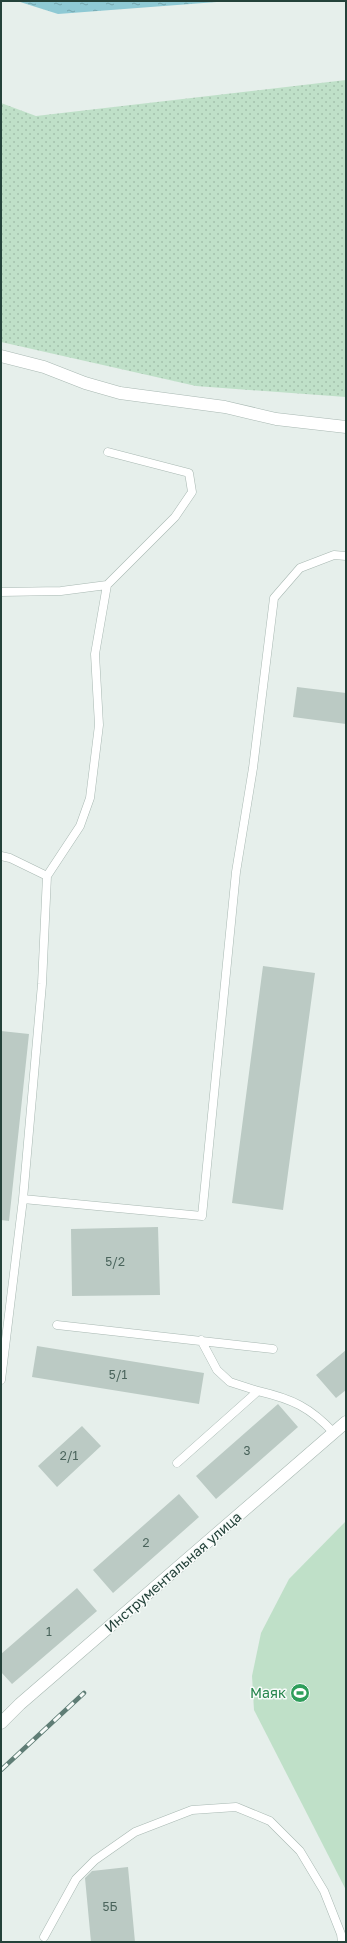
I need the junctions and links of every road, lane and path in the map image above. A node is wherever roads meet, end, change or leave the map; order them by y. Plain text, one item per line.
1 (1, 356) edge
2 (346, 428) edge
3 (108, 452) dead end
4 (346, 556) edge
5 (107, 585) junction
6 (1, 592) edge
7 (1, 856) edge
8 (47, 876) junction
9 (23, 1199) junction
10 (57, 1325) dead end
11 (200, 1340) junction
12 (273, 1349) dead end
13 (1, 1380) edge
14 (258, 1391) junction
15 (346, 1422) edge
16 (334, 1432) junction
17 (177, 1463) dead end
18 (1, 1723) edge
19 (44, 1937) dead end
20 (342, 1942) edge

1 - 2 street
3 - 5 lane
4 - 9 lane
5 - 6 lane
5 - 8 lane
7 - 8 lane
8 - 9 lane
9 - 13 lane
10 - 11 lane
11 - 12 lane
11 - 14 lane
14 - 16 lane
14 - 17 lane
15 - 16 street, Инструментальная улица
16 - 18 street, Инструментальная улица
19 - 20 lane

